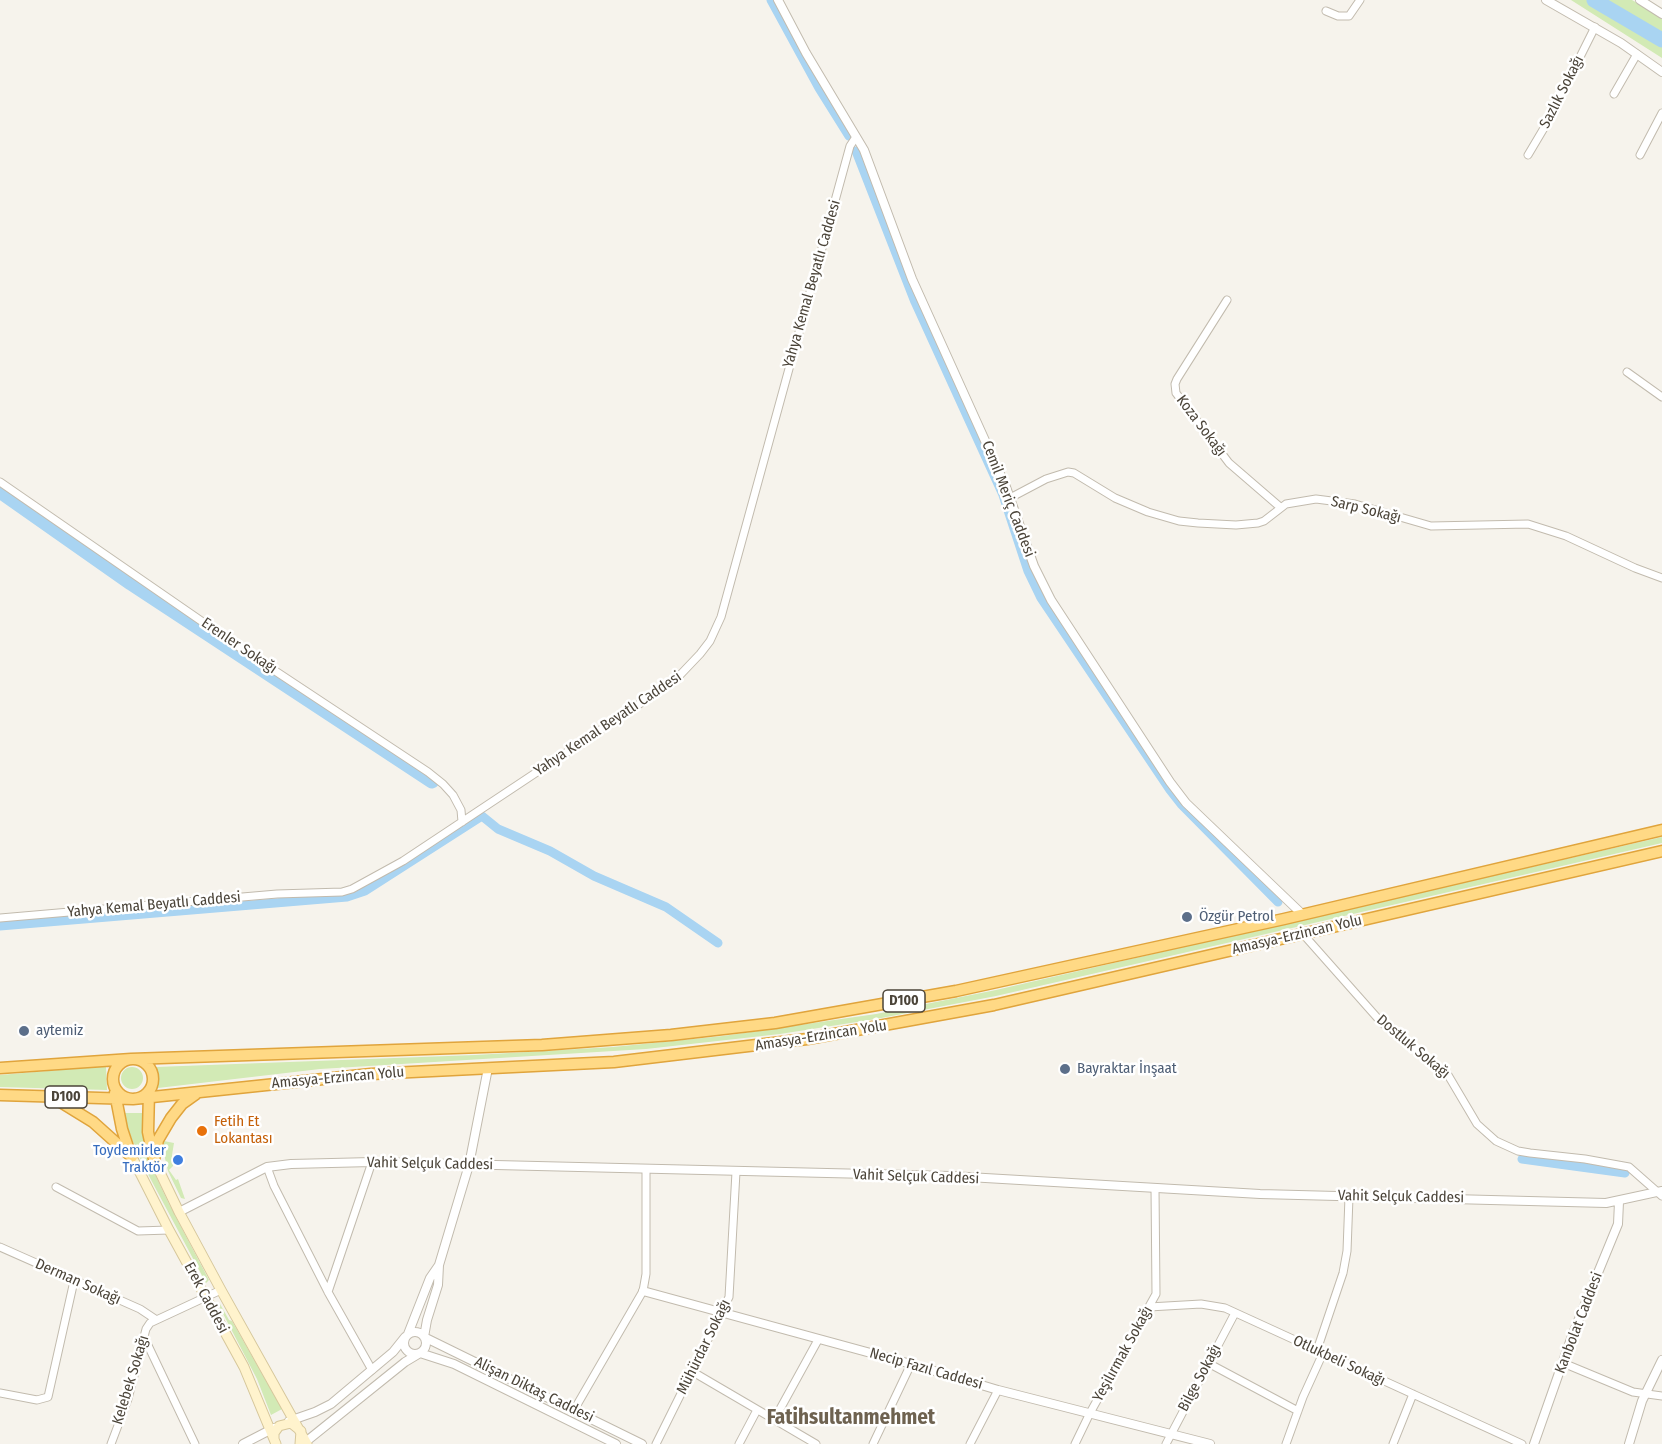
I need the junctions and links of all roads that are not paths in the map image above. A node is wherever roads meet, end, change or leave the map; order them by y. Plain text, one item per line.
1 (778, 0) edge
2 (1360, 0) edge
3 (1546, 0) edge
4 (1640, 0) edge
5 (1326, 11) dead end
6 (1662, 14) edge
7 (1595, 27) junction
8 (1637, 54) junction
9 (1662, 72) edge
10 (1614, 94) dead end
11 (1662, 113) edge
12 (856, 137) junction
13 (1640, 154) dead end
14 (1528, 155) dead end
15 (1227, 300) dead end
16 (1627, 372) dead end
17 (1662, 397) edge
18 (0, 482) edge
19 (1010, 498) junction
20 (1280, 507) junction
21 (1662, 578) edge
22 (462, 822) junction
23 (1662, 830) edge
24 (1662, 851) edge
25 (1302, 915) junction
26 (0, 918) edge
27 (1303, 934) junction
28 (131, 1059) junction
29 (0, 1068) edge
30 (488, 1068) junction
31 (114, 1083) junction
32 (198, 1092) junction
33 (148, 1094) junction
34 (0, 1095) edge
35 (49, 1096) junction
36 (133, 1099) junction
37 (117, 1100) junction
38 (132, 1157) junction
39 (154, 1160) junction
40 (372, 1162) junction
41 (469, 1165) junction
42 (267, 1167) junction
43 (646, 1170) junction
44 (736, 1172) junction
45 (56, 1187) dead end
46 (1155, 1188) junction
47 (1660, 1193) edge
48 (1349, 1197) junction
49 (1619, 1202) junction
50 (1662, 1203) edge
51 (179, 1212) junction
52 (169, 1230) junction
53 (0, 1247) edge
54 (439, 1265) junction
55 (74, 1281) junction
56 (221, 1290) junction
57 (643, 1291) junction
58 (328, 1292) junction
59 (206, 1296) junction
60 (1149, 1307) junction
61 (1235, 1313) junction
62 (722, 1314) junction
63 (155, 1319) junction
64 (407, 1336) junction
65 (144, 1337) junction
66 (424, 1337) junction
67 (818, 1340) junction
68 (1320, 1352) junction
69 (420, 1353) junction
70 (1662, 1360) edge
71 (1208, 1363) junction
72 (1563, 1363) junction
73 (911, 1364) junction
74 (372, 1370) junction
75 (693, 1372) junction
76 (998, 1390) junction
77 (0, 1393) edge
78 (1646, 1394) junction
79 (1413, 1395) junction
80 (1662, 1395) edge
81 (574, 1410) junction
82 (757, 1410) junction
83 (1298, 1411) junction
84 (1090, 1413) junction
85 (294, 1419) junction
86 (774, 1420) junction
87 (283, 1423) junction
88 (270, 1430) junction
89 (301, 1431) junction
90 (1171, 1434) junction
91 (804, 1441) edge
92 (276, 1443) edge
93 (111, 1444) edge
94 (195, 1444) edge
95 (243, 1444) edge
96 (304, 1444) edge
97 (616, 1444) edge
98 (642, 1444) edge
99 (656, 1444) edge
100 (739, 1444) edge
101 (816, 1444) edge
102 (873, 1444) edge
103 (970, 1444) edge
104 (1075, 1444) edge
105 (1166, 1444) edge
106 (1210, 1444) edge
107 (1286, 1444) edge
108 (1393, 1444) edge
109 (1522, 1444) edge
110 (1534, 1444) edge
111 (1629, 1444) edge

1 - 12 street, Cemil Meriç Caddesi
2 - 5 street
3 - 7 street
4 - 6 street
7 - 8 street
7 - 14 street, Sazlık Sokağı
8 - 9 street
8 - 10 street
11 - 13 street
12 - 19 street, Cemil Meriç Caddesi
12 - 22 street, Yahya Kemal Beyatlı Caddesi
15 - 20 street, Koza Sokağı
16 - 17 street
18 - 22 street, Erenler Sokağı
19 - 20 street, Sarp Sokağı
19 - 25 street, Cemil Meriç Caddesi
20 - 21 street, Sarp Sokağı
22 - 26 street, Yahya Kemal Beyatlı Caddesi
23 - 25 highway, Amasya-Erzincan Yolu / D100
24 - 27 highway, Amasya-Erzincan Yolu / D100
25 - 28 highway, Amasya-Erzincan Yolu / D100
27 - 30 highway, Amasya-Erzincan Yolu / D100
27 - 47 street, Dostluk Sokağı
28 - 29 highway, Amasya-Erzincan Yolu / D100
28 - 31 highway
28 - 33 highway
30 - 32 highway, Amasya-Erzincan Yolu / D100
30 - 41 street
31 - 36 highway
31 - 37 highway
32 - 33 highway, Amasya-Erzincan Yolu / D100
32 - 39 highway
33 - 36 highway, D100
33 - 39 highway
34 - 35 highway, D100
35 - 37 highway, D100
35 - 38 highway
36 - 37 highway, D100
37 - 38 highway
38 - 52 main road, Erek Caddesi
39 - 51 main road, Erek Caddesi
40 - 41 street, Vahit Selçuk Caddesi
40 - 42 street, Vahit Selçuk Caddesi
40 - 58 street
41 - 43 street, Vahit Selçuk Caddesi
41 - 54 street
42 - 51 street, Vahit Selçuk Caddesi
42 - 58 street
43 - 44 street, Vahit Selçuk Caddesi
43 - 57 street
44 - 46 street, Vahit Selçuk Caddesi
44 - 62 street, Mühürdar Sokağı
45 - 52 street
46 - 48 street, Vahit Selçuk Caddesi
46 - 60 street, Yeşilırmak Sokağı
47 - 49 street, Vahit Selçuk Caddesi
47 - 50 street, Dostluk Sokağı
48 - 49 street, Vahit Selçuk Caddesi
48 - 68 street
49 - 72 street, Kanbolat Caddesi
51 - 56 main road, Erek Caddesi
52 - 59 main road, Erek Caddesi
53 - 55 street, Derman Sokağı
54 - 64 street
54 - 66 street
55 - 63 street, Derman Sokağı
55 - 77 street
56 - 59 street, Kelebek Sokağı
56 - 85 main road, Erek Caddesi
57 - 62 street, Necip Fazıl Caddesi
57 - 81 street
58 - 74 street
59 - 63 street, Kelebek Sokağı
59 - 88 main road, Erek Caddesi
60 - 61 street, Otlukbeli Sokağı
60 - 84 street, Yeşilırmak Sokağı
61 - 68 street, Otlukbeli Sokağı
61 - 71 street, Bilge Sokağı
62 - 67 street, Necip Fazıl Caddesi
62 - 75 street, Mühürdar Sokağı
63 - 65 street, Kelebek Sokağı
64 - 66 street
64 - 69 street
64 - 74 street
65 - 93 street, Kelebek Sokağı
65 - 94 street
66 - 69 street
66 - 81 street, Alişan Diktaş Caddesi
67 - 73 street, Necip Fazıl Caddesi
67 - 86 street
68 - 79 street, Otlukbeli Sokağı
68 - 83 street
69 - 96 street
69 - 97 street, Alişan Diktaş Caddesi
70 - 78 street
71 - 83 street
71 - 90 street, Bilge Sokağı
72 - 78 street
72 - 110 street, Kanbolat Caddesi
73 - 76 street, Necip Fazıl Caddesi
73 - 102 street
74 - 85 street
75 - 82 street
75 - 99 street, Mühürdar Sokağı
76 - 84 street, Necip Fazıl Caddesi
76 - 103 street
78 - 80 street
78 - 111 street
79 - 108 street
79 - 109 street, Otlukbeli Sokağı
81 - 98 street, Alişan Diktaş Caddesi
82 - 86 street
82 - 100 street
83 - 107 street
84 - 90 street, Necip Fazıl Caddesi
84 - 104 street, Yeşilırmak Sokağı
85 - 87 street
85 - 89 main road, Erek Caddesi
86 - 91 street
87 - 88 street
87 - 89 main road
87 - 92 main road, Erek Caddesi
88 - 92 main road, Erek Caddesi
88 - 95 street
89 - 96 main road, Erek Caddesi
90 - 105 street, Bilge Sokağı
90 - 106 street, Necip Fazıl Caddesi
91 - 101 street

